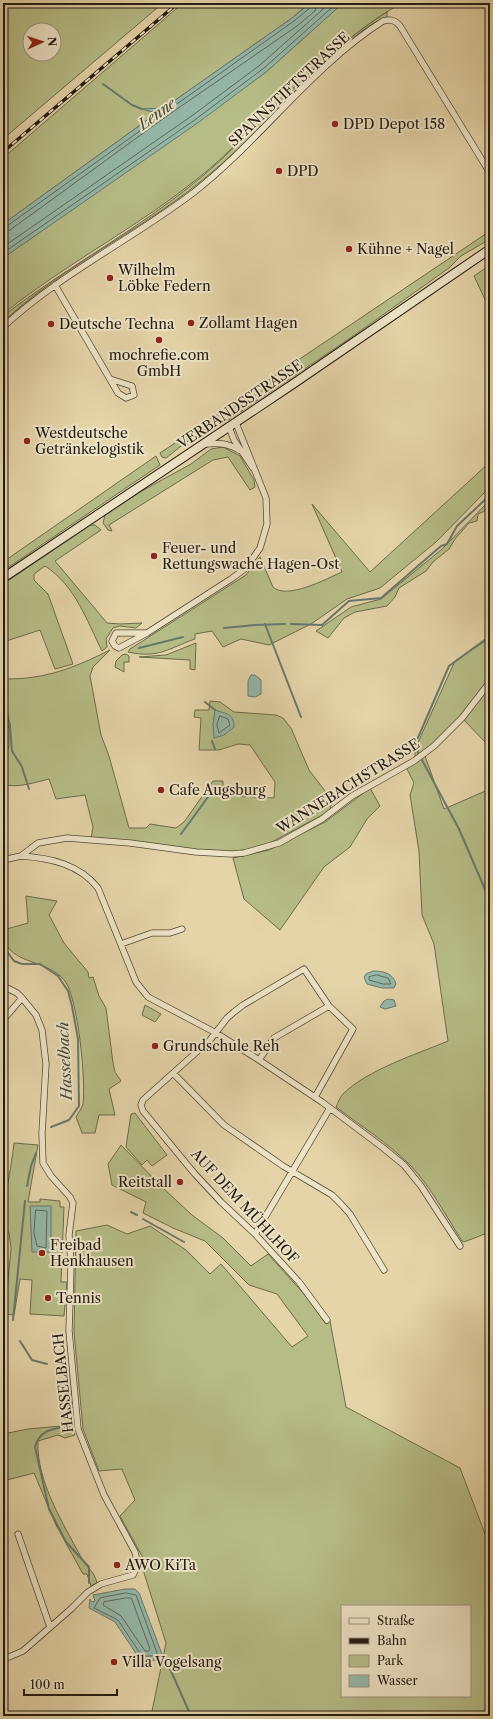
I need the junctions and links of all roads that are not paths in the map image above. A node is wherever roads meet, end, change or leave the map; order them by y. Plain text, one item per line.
1 (490, 173) edge
2 (490, 249) edge
3 (55, 285) junction
4 (3, 327) edge
5 (110, 379) dead end
6 (236, 422) junction
7 (229, 427) junction
8 (202, 445) junction
9 (241, 451) junction
10 (257, 475) junction
11 (3, 578) edge
12 (147, 633) junction
13 (490, 682) edge
14 (21, 856) junction
15 (3, 860) edge
16 (182, 929) dead end
17 (121, 944) junction
18 (3, 986) edge
19 (22, 998) junction
20 (329, 1006) junction
21 (3, 1020) edge
22 (216, 1033) junction
23 (259, 1060) junction
24 (174, 1074) junction
25 (315, 1097) junction
26 (330, 1108) junction
27 (292, 1171) junction
28 (255, 1234) junction
29 (460, 1246) dead end
30 (384, 1270) dead end
31 (327, 1320) dead end
32 (18, 1534) dead end
33 (50, 1627) junction
34 (3, 1657) edge

1 - 3 street, SPANNSTIFTSTRASSE
2 - 6 main road, VERBANDSSTRASSE
3 - 4 street, SPANNSTIFTSTRASSE
3 - 5 street
6 - 7 main road, VERBANDSSTRASSE
6 - 10 street
7 - 8 main road, VERBANDSSTRASSE
7 - 9 street
8 - 9 street
8 - 11 main road, VERBANDSSTRASSE
9 - 10 street
10 - 12 street
12 - 12 street
13 - 14 street, WANNEBACHSTRASSE
14 - 15 street, WANNEBACHSTRASSE
14 - 17 street
16 - 17 street
17 - 22 street
18 - 19 street, HASSELBACH
19 - 21 street
19 - 33 street, HASSELBACH
20 - 22 street
20 - 23 street
20 - 25 street
22 - 23 street
22 - 24 street
23 - 25 street
24 - 27 street
24 - 28 street, AUF DEM MÜHLHOF
25 - 26 street
26 - 27 street
26 - 29 street
27 - 28 street
27 - 30 street
28 - 31 street, AUF DEM MÜHLHOF
32 - 33 street
33 - 34 street

